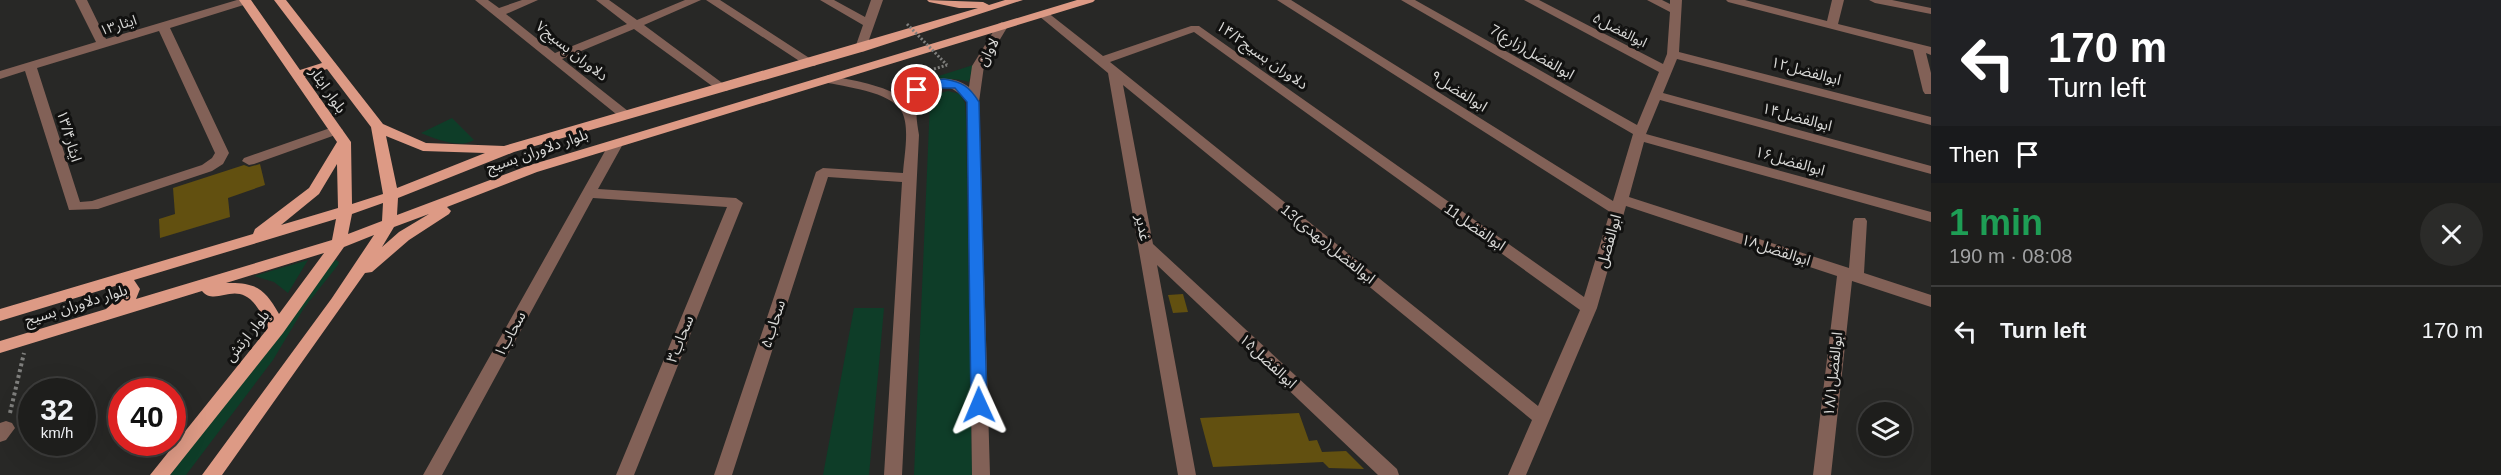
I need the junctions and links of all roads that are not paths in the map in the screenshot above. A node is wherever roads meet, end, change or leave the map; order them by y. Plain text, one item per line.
1 (81, 0) edge
2 (280, 0) edge
3 (481, 0) edge
4 (532, 0) edge
5 (602, 0) edge
6 (694, 0) edge
7 (712, 0) edge
8 (826, 0) edge
9 (877, 0) edge
10 (933, 0) edge
11 (1017, 0) edge
12 (1089, 0) edge
13 (1283, 0) edge
14 (1407, 0) edge
15 (1530, 0) edge
16 (1653, 0) edge
17 (1732, 0) edge
18 (1838, 0) edge
19 (1875, 0) edge
20 (245, 1) edge
21 (1004, 4) junction
22 (1676, 5) edge
23 (1931, 11) edge
24 (497, 13) junction
25 (1044, 14) junction
26 (637, 24) junction
27 (869, 24) junction
28 (163, 26) junction
29 (1002, 26) junction
30 (1831, 27) junction
31 (103, 45) junction
32 (861, 48) junction
33 (1925, 49) edge
34 (1673, 54) junction
35 (554, 58) junction
36 (1102, 61) junction
37 (811, 63) junction
38 (328, 64) junction
39 (30, 66) junction
40 (1664, 70) junction
41 (1114, 71) junction
42 (0, 75) edge
43 (297, 75) junction
44 (828, 80) junction
45 (723, 88) junction
46 (1929, 91) dead end
47 (1654, 95) junction
48 (973, 102) junction
49 (626, 115) junction
50 (909, 115) junction
51 (1931, 121) edge
52 (378, 127) junction
53 (1640, 134) junction
54 (340, 136) junction
55 (616, 144) junction
56 (1361, 146) joint
57 (509, 149) junction
58 (249, 160) dead end
59 (532, 170) junction
60 (1931, 170) edge
61 (910, 178) junction
62 (589, 193) junction
63 (391, 196) junction
64 (1619, 205) junction
65 (345, 211) junction
66 (1931, 217) edge
67 (1860, 221) dead end
68 (389, 224) junction
69 (246, 243) junction
70 (339, 243) junction
71 (1147, 247) junction
72 (1850, 274) junction
73 (355, 278) junction
74 (116, 281) junction
75 (179, 292) junction
76 (1931, 301) edge
77 (1589, 308) junction
78 (0, 315) edge
79 (104, 315) junction
80 (277, 329) junction
81 (0, 347) edge
82 (1541, 418) junction
83 (159, 475) edge
84 (211, 475) edge
85 (432, 475) edge
86 (625, 475) edge
87 (723, 475) edge
88 (893, 475) edge
89 (981, 475) edge
90 (1187, 475) edge
91 (1390, 475) edge
92 (1517, 475) edge
93 (1822, 475) edge

1 - 31 street
2 - 38 main road, بلوار ایثار
3 - 24 street, دلاوران بسیج۷
4 - 24 street
5 - 26 street
6 - 26 street
7 - 37 street
8 - 27 street
9 - 27 street
10 - 21 main road
11 - 21 main road, بلوار دلاوران بسیج
12 - 25 main road, بلوار دلاوران بسیج
13 - 64 street, ابوالفضل۹
14 - 53 street, 7ابوالفضل(زارع)
15 - 40 street, ابوالفضل۵
16 - 22 street
17 - 30 street
18 - 30 street
19 - 23 street
20 - 28 street, ایثار۱۳
20 - 43 main road, بلوار ایثار
21 - 32 main road, بلوار دلاوران بسیج
22 - 34 street, ابوالفضل
24 - 35 street, دلاوران بسیج۷
25 - 29 main road, بلوار دلاوران بسیج
25 - 36 street
26 - 35 street
26 - 45 street
27 - 32 street
28 - 31 street, ایثار۱۳
28 - 39 street, ایثار۱۳/۴
29 - 44 main road, بلوار دلاوران بسیج
29 - 48 street, لاوان
30 - 33 street
31 - 39 street, ایثار۱۳
32 - 37 main road, بلوار دلاوران بسیج
33 - 46 street
34 - 40 street, ابوالفضل
34 - 51 street, ابوالفضل۱۲
35 - 49 street, دلاوران بسیج۷
36 - 41 street
36 - 56 street, ۱۴/۲دلاوران بسیج
37 - 45 main road, بلوار دلاوران بسیج
38 - 43 main road
38 - 52 main road, بلوار ایثار
39 - 42 street, ایثار۱۳
40 - 47 street, ابوالفضل
41 - 71 street, غدیر
41 - 82 street, 13ابوالفضل(مهدی)
43 - 54 main road, بلوار ایثار
44 - 50 street
44 - 55 main road, بلوار دلاوران بسیج
45 - 49 main road, بلوار دلاوران بسیج
47 - 53 street, ابوالفضل
47 - 60 street, ابوالفضل۱۴
48 - 50 street
48 - 89 street, لاوان
49 - 57 main road, بلوار دلاوران بسیج
50 - 61 street
52 - 57 main road
52 - 63 main road, بلوار ایثار
53 - 64 street, ابوالفضل
53 - 66 street, ابوالفضل۱۶
54 - 58 street
54 - 65 main road
54 - 69 main road
55 - 59 main road, بلوار دلاوران بسیج
55 - 62 street, ۱سحاب
56 - 77 street, 11ابوالفضل
57 - 63 main road, بلوار دلاوران بسیج
59 - 68 main road, بلوار دلاوران بسیج
59 - 73 main road
61 - 87 street, ۵سحاب
61 - 88 street
62 - 85 street, ۱سحاب
62 - 86 street, ۳سحاب
63 - 65 main road, بلوار دلاوران بسیج
63 - 68 main road, بلوار ایثار
64 - 72 street, ابوالفضل۱۸
64 - 77 street, ابوالفضل
65 - 69 main road, بلوار دلاوران بسیج
65 - 70 main road, بلوار ارتش
67 - 72 street, ابوالفضل۱۸/۱
68 - 70 main road, بلوار دلاوران بسیج
68 - 73 main road
69 - 74 main road, بلوار دلاوران بسیج
70 - 75 main road, بلوار دلاوران بسیج
70 - 80 main road, بلوار ارتش
71 - 90 street, غدیر
71 - 91 street, ابوالفضل۱۵
72 - 76 street, ابوالفضل۱۸
72 - 93 street, ابوالفضل۱۸/۱
73 - 84 main road
74 - 78 main road, بلوار دلاوران بسیج
74 - 79 main road
75 - 79 main road, بلوار دلاوران بسیج
75 - 80 main road
77 - 82 street, ابوالفضل
79 - 81 main road, بلوار دلاوران بسیج
80 - 83 main road, بلوار ارتش
82 - 92 street, ابوالفضل

